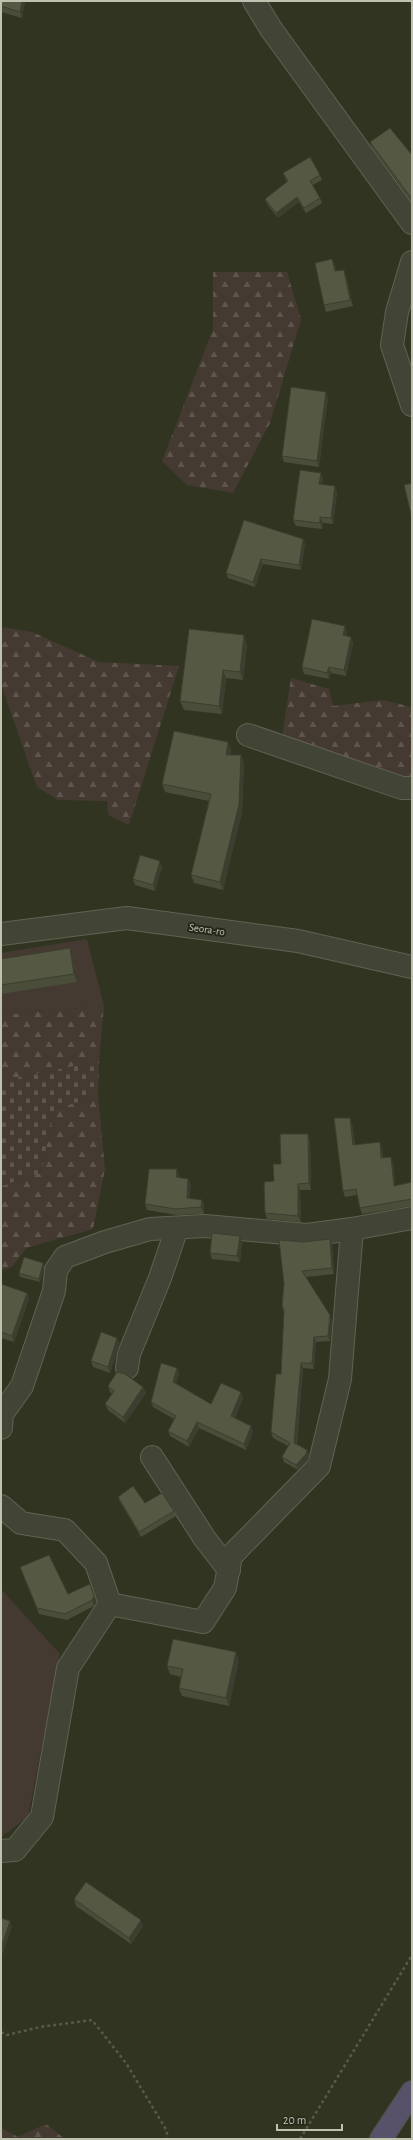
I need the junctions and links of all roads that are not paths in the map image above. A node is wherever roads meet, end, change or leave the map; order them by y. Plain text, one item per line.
1 (254, 1) edge
2 (412, 224) edge
3 (412, 262) edge
4 (412, 405) edge
5 (248, 735) dead end
6 (412, 788) edge
7 (1, 934) edge
8 (412, 967) edge
9 (412, 1218) edge
10 (176, 1228) junction
11 (352, 1229) junction
12 (127, 1368) dead end
13 (1, 1428) edge
14 (152, 1457) dead end
15 (1, 1506) edge
16 (229, 1570) junction
17 (110, 1604) junction
18 (1, 1851) edge
19 (412, 2092) edge
20 (381, 2139) edge

1 - 2 street
3 - 4 street
5 - 6 street
7 - 8 street, Seora-ro
9 - 11 street
10 - 11 street
10 - 12 street
10 - 13 street
11 - 16 street
14 - 16 street
15 - 17 street
16 - 17 street
17 - 18 street
19 - 20 highway

